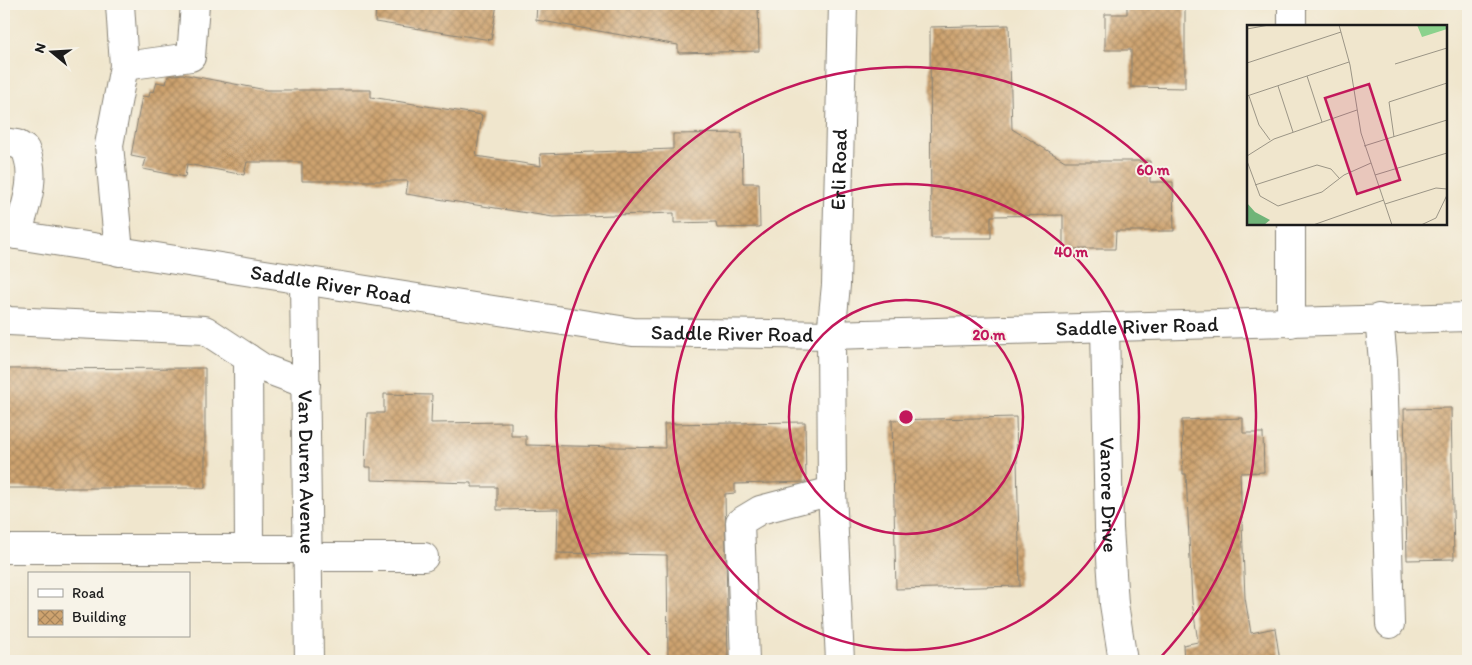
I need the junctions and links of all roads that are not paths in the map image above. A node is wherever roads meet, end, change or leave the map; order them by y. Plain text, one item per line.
1 (120, 4) edge
2 (195, 4) edge
3 (843, 4) edge
4 (1292, 4) edge
5 (1292, 25) edge
6 (124, 66) junction
7 (4, 142) edge
8 (1291, 225) edge
9 (10, 234) edge
10 (119, 252) junction
11 (304, 282) junction
12 (1468, 317) edge
13 (4, 318) edge
14 (1379, 318) junction
15 (1291, 324) junction
16 (1105, 327) junction
17 (832, 335) junction
18 (248, 358) junction
19 (306, 384) junction
20 (832, 491) junction
21 (249, 548) junction
22 (4, 549) edge
23 (307, 553) junction
24 (424, 557) dead end
25 (1390, 624) dead end
26 (309, 661) edge
27 (745, 661) edge
28 (840, 661) edge
29 (1124, 661) edge

1 - 6 main road
2 - 6 main road
3 - 17 main road, Erli Road
4 - 5 main road
6 - 10 main road
7 - 9 main road
8 - 15 main road
9 - 10 main road, Saddle River Road
10 - 11 main road, Saddle River Road
11 - 17 main road, Saddle River Road
11 - 19 main road, Van Duren Avenue
12 - 14 main road, Saddle River Road
13 - 18 main road
14 - 15 main road, Saddle River Road
14 - 25 main road
15 - 16 main road, Saddle River Road
16 - 17 main road, Saddle River Road
16 - 29 main road, Vanore Drive
17 - 20 main road, Erli Road
18 - 19 main road
18 - 21 main road
19 - 23 main road, Van Duren Avenue
20 - 27 main road
20 - 28 main road, Erli Road
21 - 22 main road
21 - 23 main road
23 - 24 main road
23 - 26 main road, Van Duren Avenue

